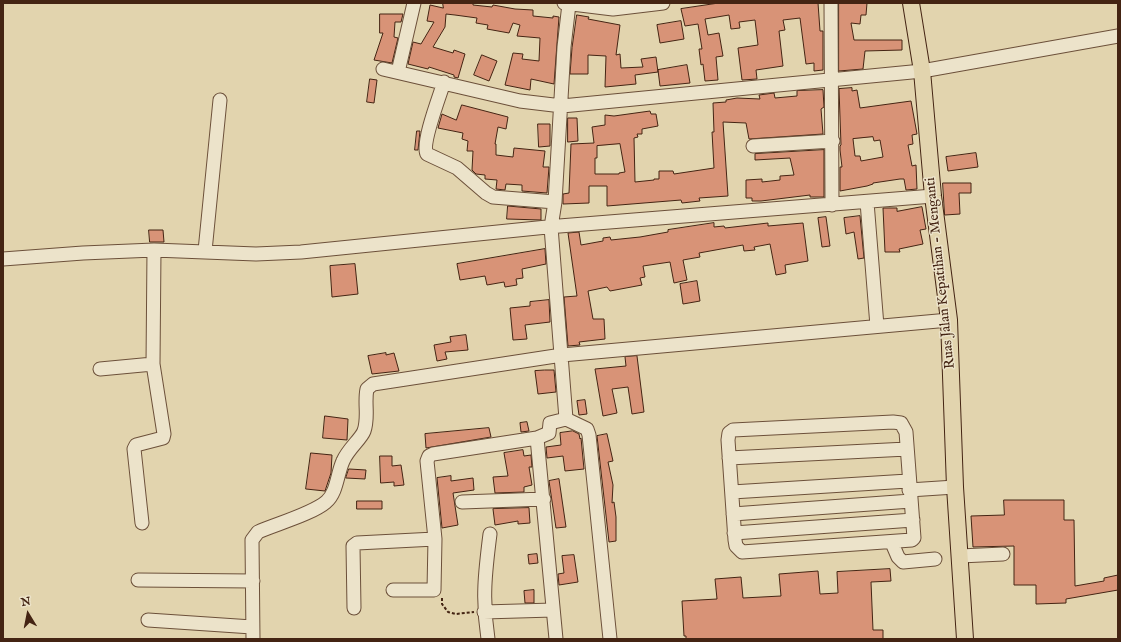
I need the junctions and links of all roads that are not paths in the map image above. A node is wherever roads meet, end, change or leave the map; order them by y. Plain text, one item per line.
1 (414, 3) edge
2 (566, 3) edge
3 (663, 3) edge
4 (831, 3) edge
5 (911, 3) edge
6 (1114, 36) edge
7 (383, 68) dead end
8 (922, 71) junction
9 (398, 72) junction
10 (832, 80) junction
11 (444, 82) junction
12 (220, 100) dead end
13 (562, 106) junction
14 (833, 141) junction
15 (754, 146) dead end
16 (933, 196) junction
17 (555, 202) junction
18 (867, 202) junction
19 (832, 205) junction
20 (551, 227) junction
21 (154, 250) junction
22 (205, 251) junction
23 (3, 259) edge
24 (949, 320) junction
25 (877, 326) junction
26 (562, 355) junction
27 (153, 364) junction
28 (100, 369) dead end
29 (566, 419) junction
30 (537, 438) junction
31 (907, 449) junction
32 (729, 458) junction
33 (955, 487) junction
34 (910, 490) junction
35 (732, 492) junction
36 (544, 499) junction
37 (462, 502) dead end
38 (733, 514) junction
39 (913, 520) junction
40 (142, 523) dead end
41 (734, 533) junction
42 (490, 534) dead end
43 (435, 539) junction
44 (892, 543) junction
45 (1003, 554) dead end
46 (960, 556) junction
47 (935, 559) dead end
48 (138, 580) dead end
49 (253, 581) junction
50 (393, 590) dead end
51 (354, 608) dead end
52 (553, 610) junction
53 (484, 612) junction
54 (148, 620) dead end
55 (252, 633) edge
56 (488, 639) edge
57 (556, 639) edge
58 (610, 639) edge
59 (965, 639) edge

1 - 9 street
2 - 3 street
2 - 13 street
4 - 10 street
5 - 8 main road, Ruas Jalan Kepatihan - Menganti
6 - 8 street
7 - 9 street
8 - 10 street
8 - 16 main road, Ruas Jalan Kepatihan - Menganti
9 - 11 street
10 - 13 street
10 - 14 street
11 - 13 street
11 - 17 street
12 - 22 street
13 - 17 street
14 - 15 street
14 - 19 street
16 - 18 street
16 - 24 main road, Ruas Jalan Kepatihan - Menganti
17 - 20 street
18 - 19 street
18 - 25 street
19 - 20 street
20 - 22 street
20 - 26 street
21 - 22 street
21 - 23 street
21 - 27 street
24 - 25 street
24 - 33 main road, Ruas Jalan Kepatihan - Menganti
25 - 26 street
26 - 29 street
26 - 49 street
27 - 28 street
27 - 40 street
29 - 30 street
29 - 58 street
30 - 36 street
30 - 43 street
31 - 32 street
31 - 32 street
31 - 34 street
32 - 35 street
33 - 34 street
33 - 46 main road, Ruas Jalan Kepatihan - Menganti
34 - 35 street
34 - 38 street
34 - 39 street
35 - 38 street
36 - 37 street
36 - 52 street
38 - 41 street
39 - 41 street
39 - 44 street
41 - 44 street
42 - 53 street
43 - 50 street
43 - 51 street
44 - 47 street
45 - 46 street
46 - 59 main road, Ruas Jalan Kepatihan - Menganti
48 - 49 street
49 - 55 street
52 - 53 street
52 - 57 street
53 - 56 street
54 - 55 street

